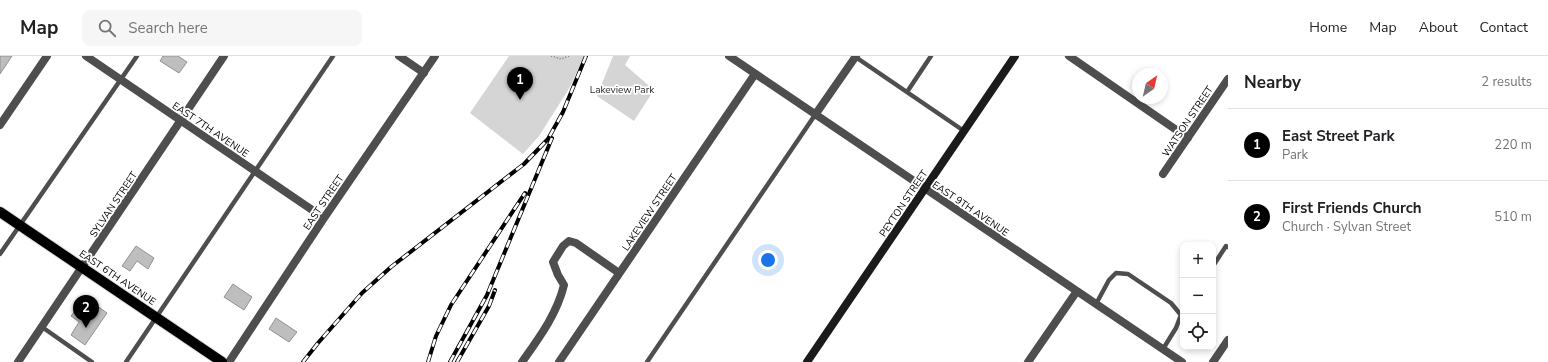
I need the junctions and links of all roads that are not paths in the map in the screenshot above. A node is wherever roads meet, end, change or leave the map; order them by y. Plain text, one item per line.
1 (47, 56) edge
2 (86, 56) edge
3 (137, 56) edge
4 (224, 56) edge
5 (333, 56) edge
6 (400, 56) edge
7 (435, 56) edge
8 (729, 56) edge
9 (855, 56) edge
10 (931, 56) edge
11 (1015, 56) edge
12 (1069, 56) edge
13 (424, 73) junction
14 (755, 74) junction
15 (1228, 79) edge
16 (121, 80) junction
17 (907, 92) junction
18 (816, 115) junction
19 (181, 120) junction
20 (0, 125) edge
21 (964, 131) junction
22 (1188, 138) junction
23 (255, 170) junction
24 (1163, 174) dead end
25 (924, 189) junction
26 (0, 212) edge
27 (324, 218) junction
28 (20, 225) junction
29 (1228, 247) edge
30 (0, 254) edge
31 (1216, 261) edge
32 (82, 267) junction
33 (619, 273) junction
34 (1077, 291) junction
35 (1096, 304) junction
36 (1180, 311) edge
37 (1182, 314) edge
38 (156, 318) junction
39 (42, 327) junction
40 (1228, 340) edge
41 (1163, 349) junction
42 (18, 362) edge
43 (92, 362) edge
44 (126, 362) edge
45 (222, 362) edge
46 (230, 362) edge
47 (522, 362) edge
48 (559, 362) edge
49 (647, 362) edge
50 (807, 362) edge
51 (1028, 362) edge
52 (1182, 362) edge
53 (1213, 362) edge

1 - 20 street
2 - 16 street, EAST 7TH AVENUE
3 - 16 lane
4 - 19 street, SYLVAN STREET
5 - 23 lane
6 - 13 street
7 - 13 street, EAST STREET
8 - 14 street, EAST 9TH AVENUE
9 - 17 lane
9 - 18 street
10 - 17 lane
11 - 21 street, PEYTON STREET
12 - 22 street
13 - 27 street, EAST STREET
14 - 18 street, EAST 9TH AVENUE
14 - 33 street, LAKEVIEW STREET
15 - 22 street, WATSON STREET
16 - 19 street, EAST 7TH AVENUE
16 - 28 lane
17 - 21 lane
18 - 25 street, EAST 9TH AVENUE
18 - 49 lane
19 - 23 street, EAST 7TH AVENUE
19 - 32 street, SYLVAN STREET
21 - 25 street, PEYTON STREET
22 - 24 street, WATSON STREET
23 - 27 street, EAST 7TH AVENUE
23 - 38 lane
25 - 34 street, EAST 9TH AVENUE
25 - 50 street, PEYTON STREET
26 - 28 main road, EAST 6TH AVENUE
27 - 46 street, EAST STREET
28 - 30 lane
28 - 32 main road, EAST 6TH AVENUE
29 - 31 lane
32 - 38 main road, EAST 6TH AVENUE
32 - 39 street, SYLVAN STREET
33 - 47 street
33 - 48 street, LAKEVIEW STREET
34 - 35 street, EAST 9TH AVENUE
34 - 51 street
35 - 36 lane
35 - 41 street, EAST 9TH AVENUE
37 - 41 lane
38 - 44 lane
38 - 45 main road, EAST 6TH AVENUE
39 - 42 street, SYLVAN STREET
39 - 43 lane
40 - 53 street
41 - 52 street, EAST 9TH AVENUE

